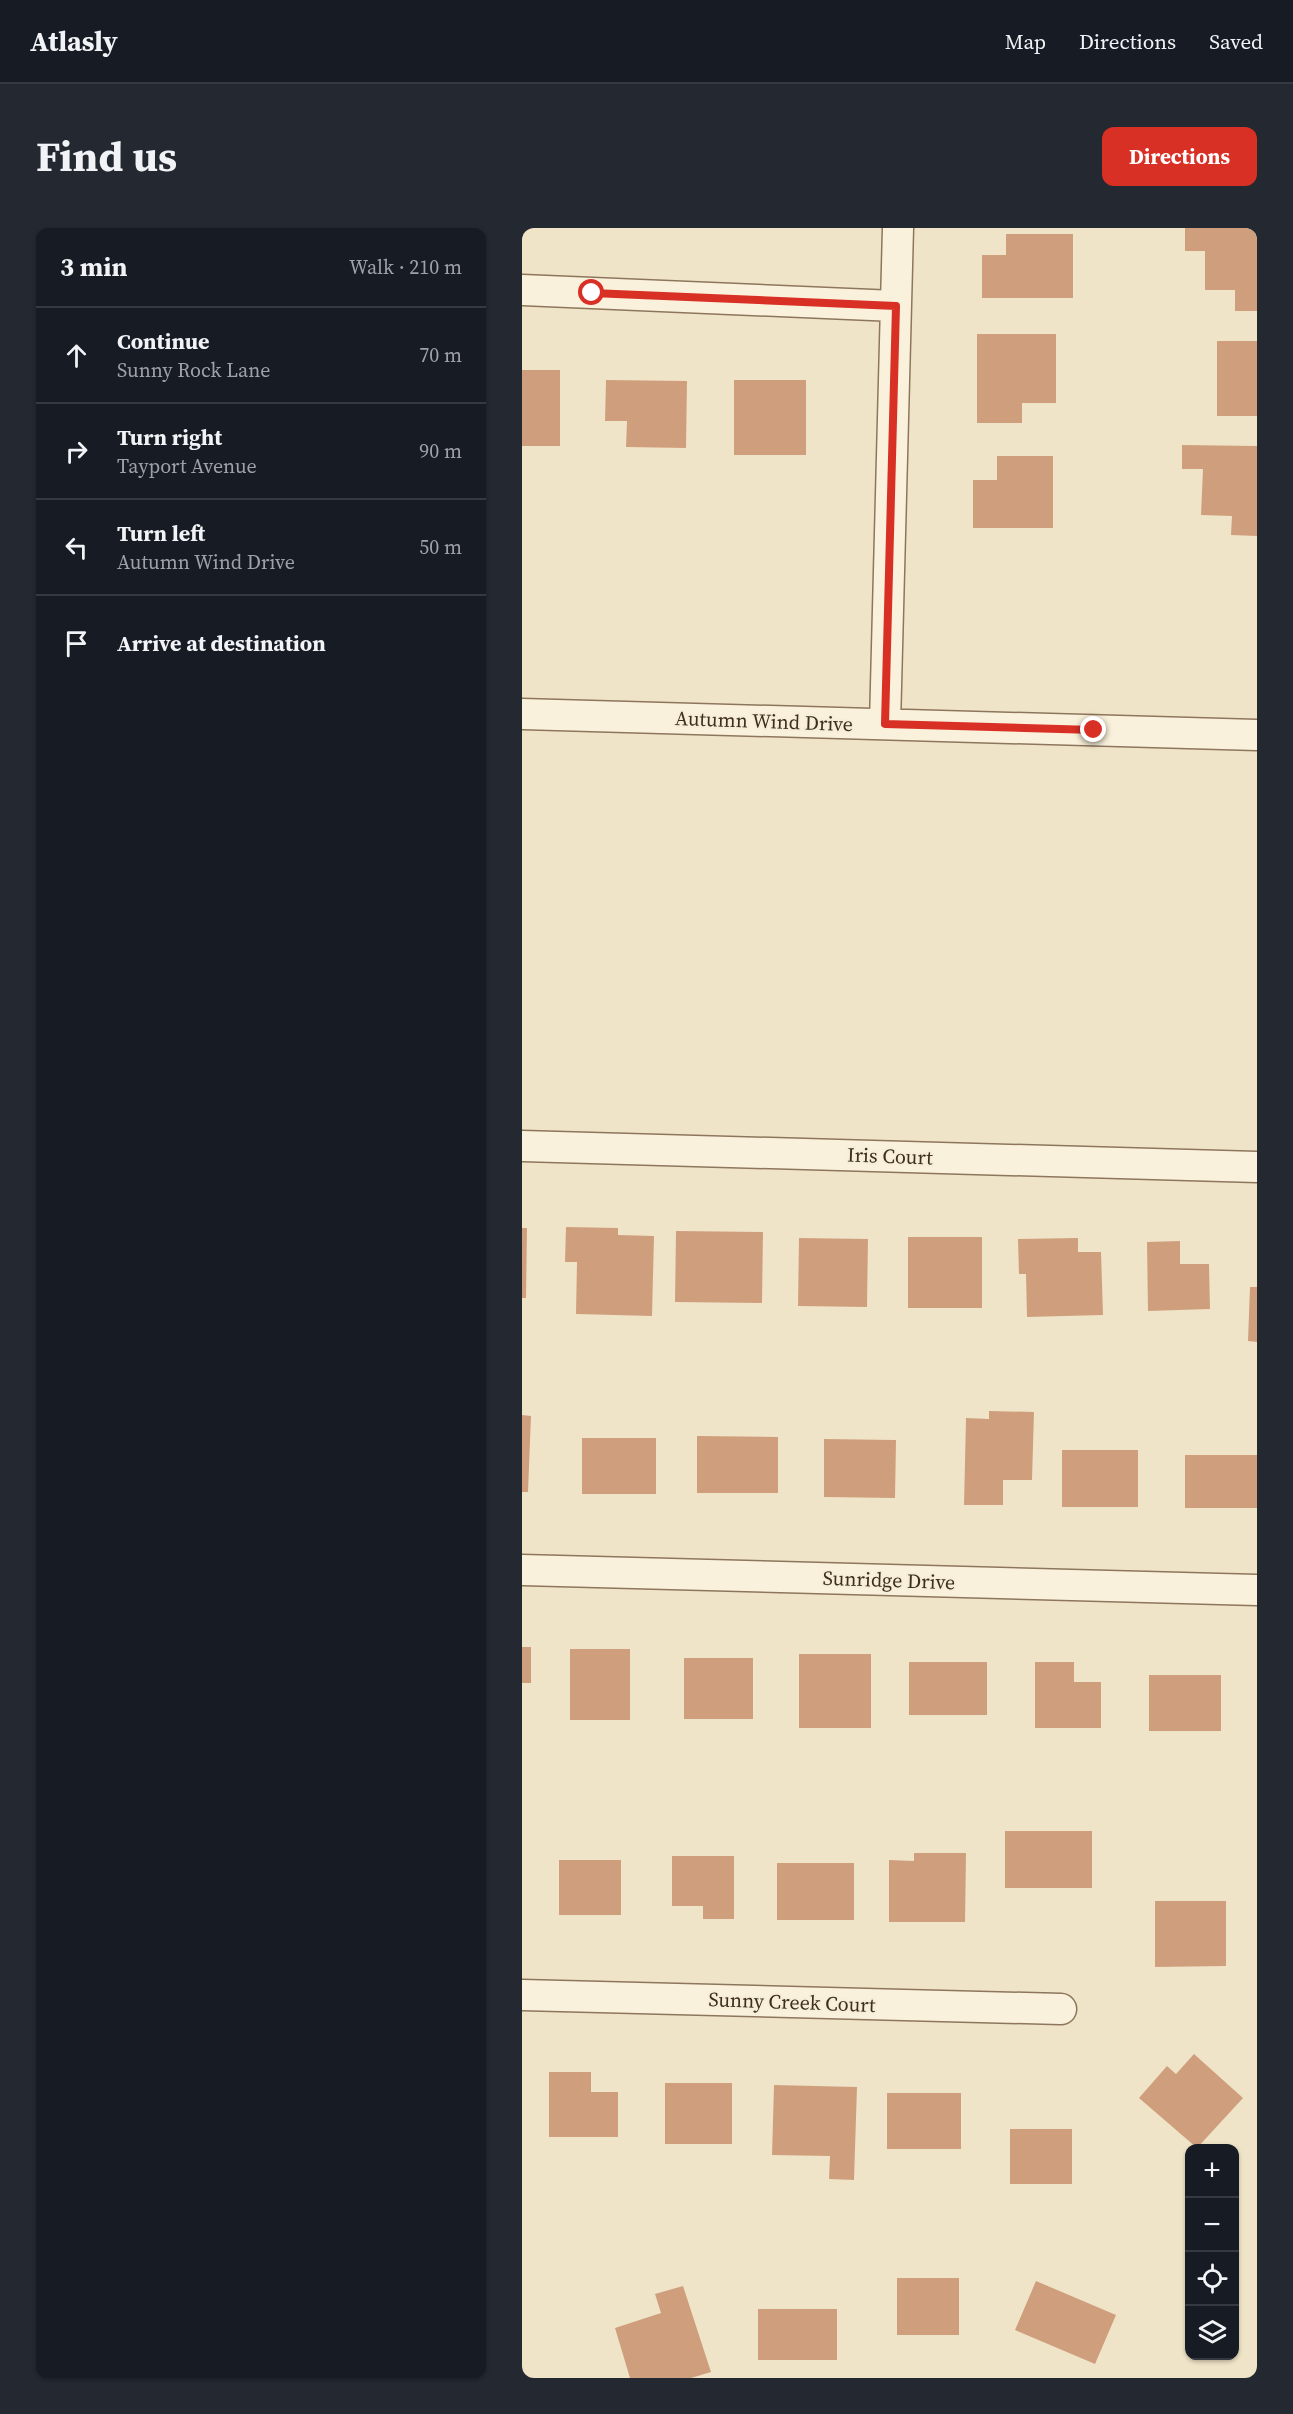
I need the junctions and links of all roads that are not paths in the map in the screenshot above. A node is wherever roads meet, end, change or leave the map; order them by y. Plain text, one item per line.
1 (898, 228) edge
2 (522, 290) edge
3 (896, 306) junction
4 (522, 714) edge
5 (885, 724) junction
6 (1257, 735) edge
7 (522, 1146) edge
8 (1257, 1167) edge
9 (522, 1570) edge
10 (1257, 1590) edge
11 (522, 1995) edge
12 (1061, 2009) dead end

1 - 3 street
2 - 3 street
3 - 5 street
4 - 5 street, Autumn Wind Drive
5 - 6 street, Autumn Wind Drive
7 - 8 street, Iris Court
9 - 10 street, Sunridge Drive
11 - 12 street, Sunny Creek Court

